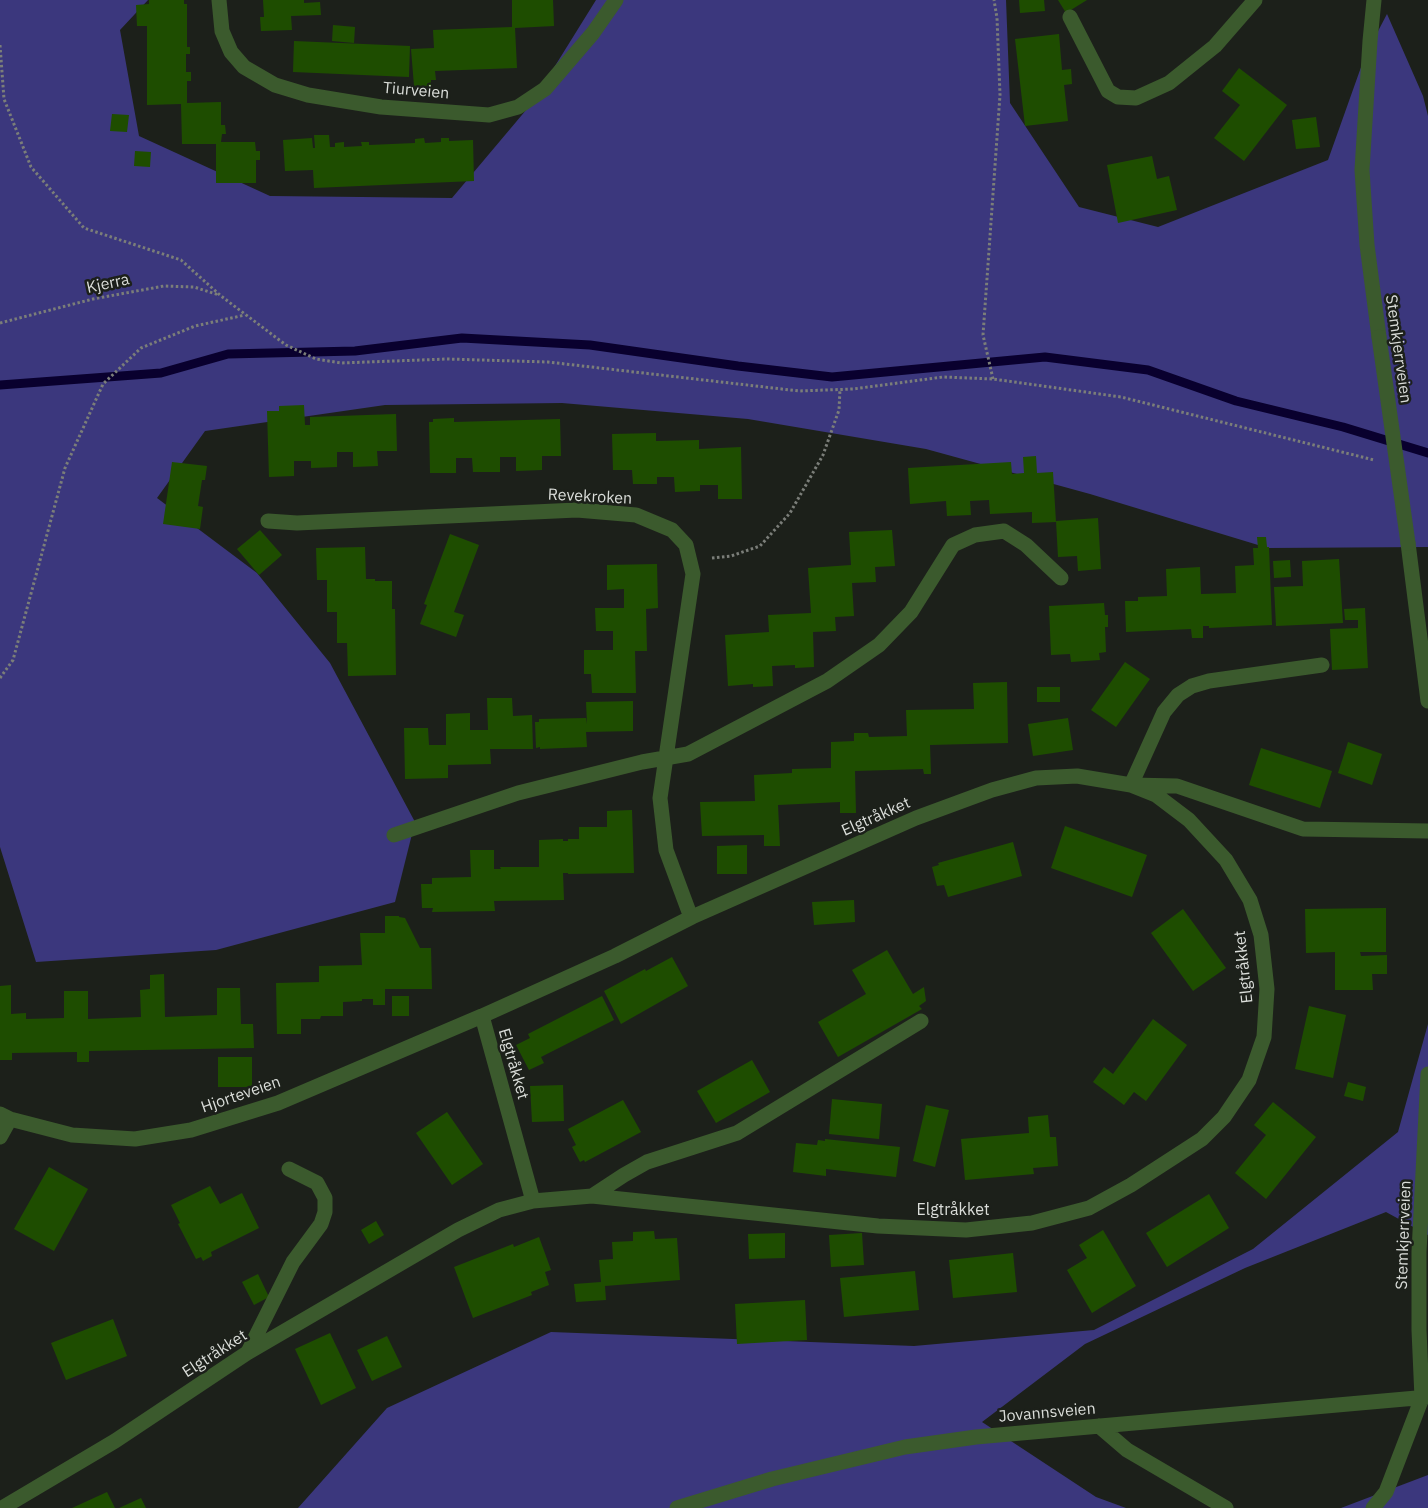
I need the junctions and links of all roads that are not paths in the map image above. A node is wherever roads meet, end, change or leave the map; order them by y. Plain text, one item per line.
1 (219, 0) edge
2 (616, 0) edge
3 (1255, 0) edge
4 (1374, 0) edge
5 (1070, 17) dead end
6 (268, 521) dead end
7 (1062, 578) dead end
8 (1322, 665) dead end
9 (1428, 701) edge
10 (666, 758) junction
11 (1131, 785) junction
12 (1428, 831) edge
13 (394, 835) dead end
14 (692, 918) junction
15 (482, 1016) junction
16 (921, 1021) dead end
17 (1428, 1074) edge
18 (5, 1117) edge
19 (0, 1137) edge
20 (289, 1169) dead end
21 (592, 1196) junction
22 (533, 1201) junction
23 (247, 1353) junction
24 (1425, 1397) edge
25 (1099, 1426) junction
26 (2, 1508) edge
27 (676, 1508) edge
28 (1226, 1508) edge
29 (1373, 1508) edge

1 - 2 street, Tiurveien
3 - 5 street
4 - 9 street, Stemkjerrveien, bridge
6 - 10 street, Revekroken
7 - 10 street
8 - 11 street
10 - 13 street
10 - 14 street, Revekroken
11 - 12 street
11 - 14 street, Elgtråkket
11 - 21 street, Elgtråkket
14 - 15 street, Elgtråkket
15 - 18 street, Hjorteveien
15 - 22 street, Elgtråkket
16 - 21 street, Elgtråkket
17 - 24 street, Stemkjerrveien
18 - 19 street
20 - 23 street
21 - 22 street, Elgtråkket
22 - 23 street, Elgtråkket
23 - 26 street, Elgtråkket
24 - 25 street, Jovannsveien
24 - 29 street
25 - 27 street, Jovannsveien
25 - 28 street

